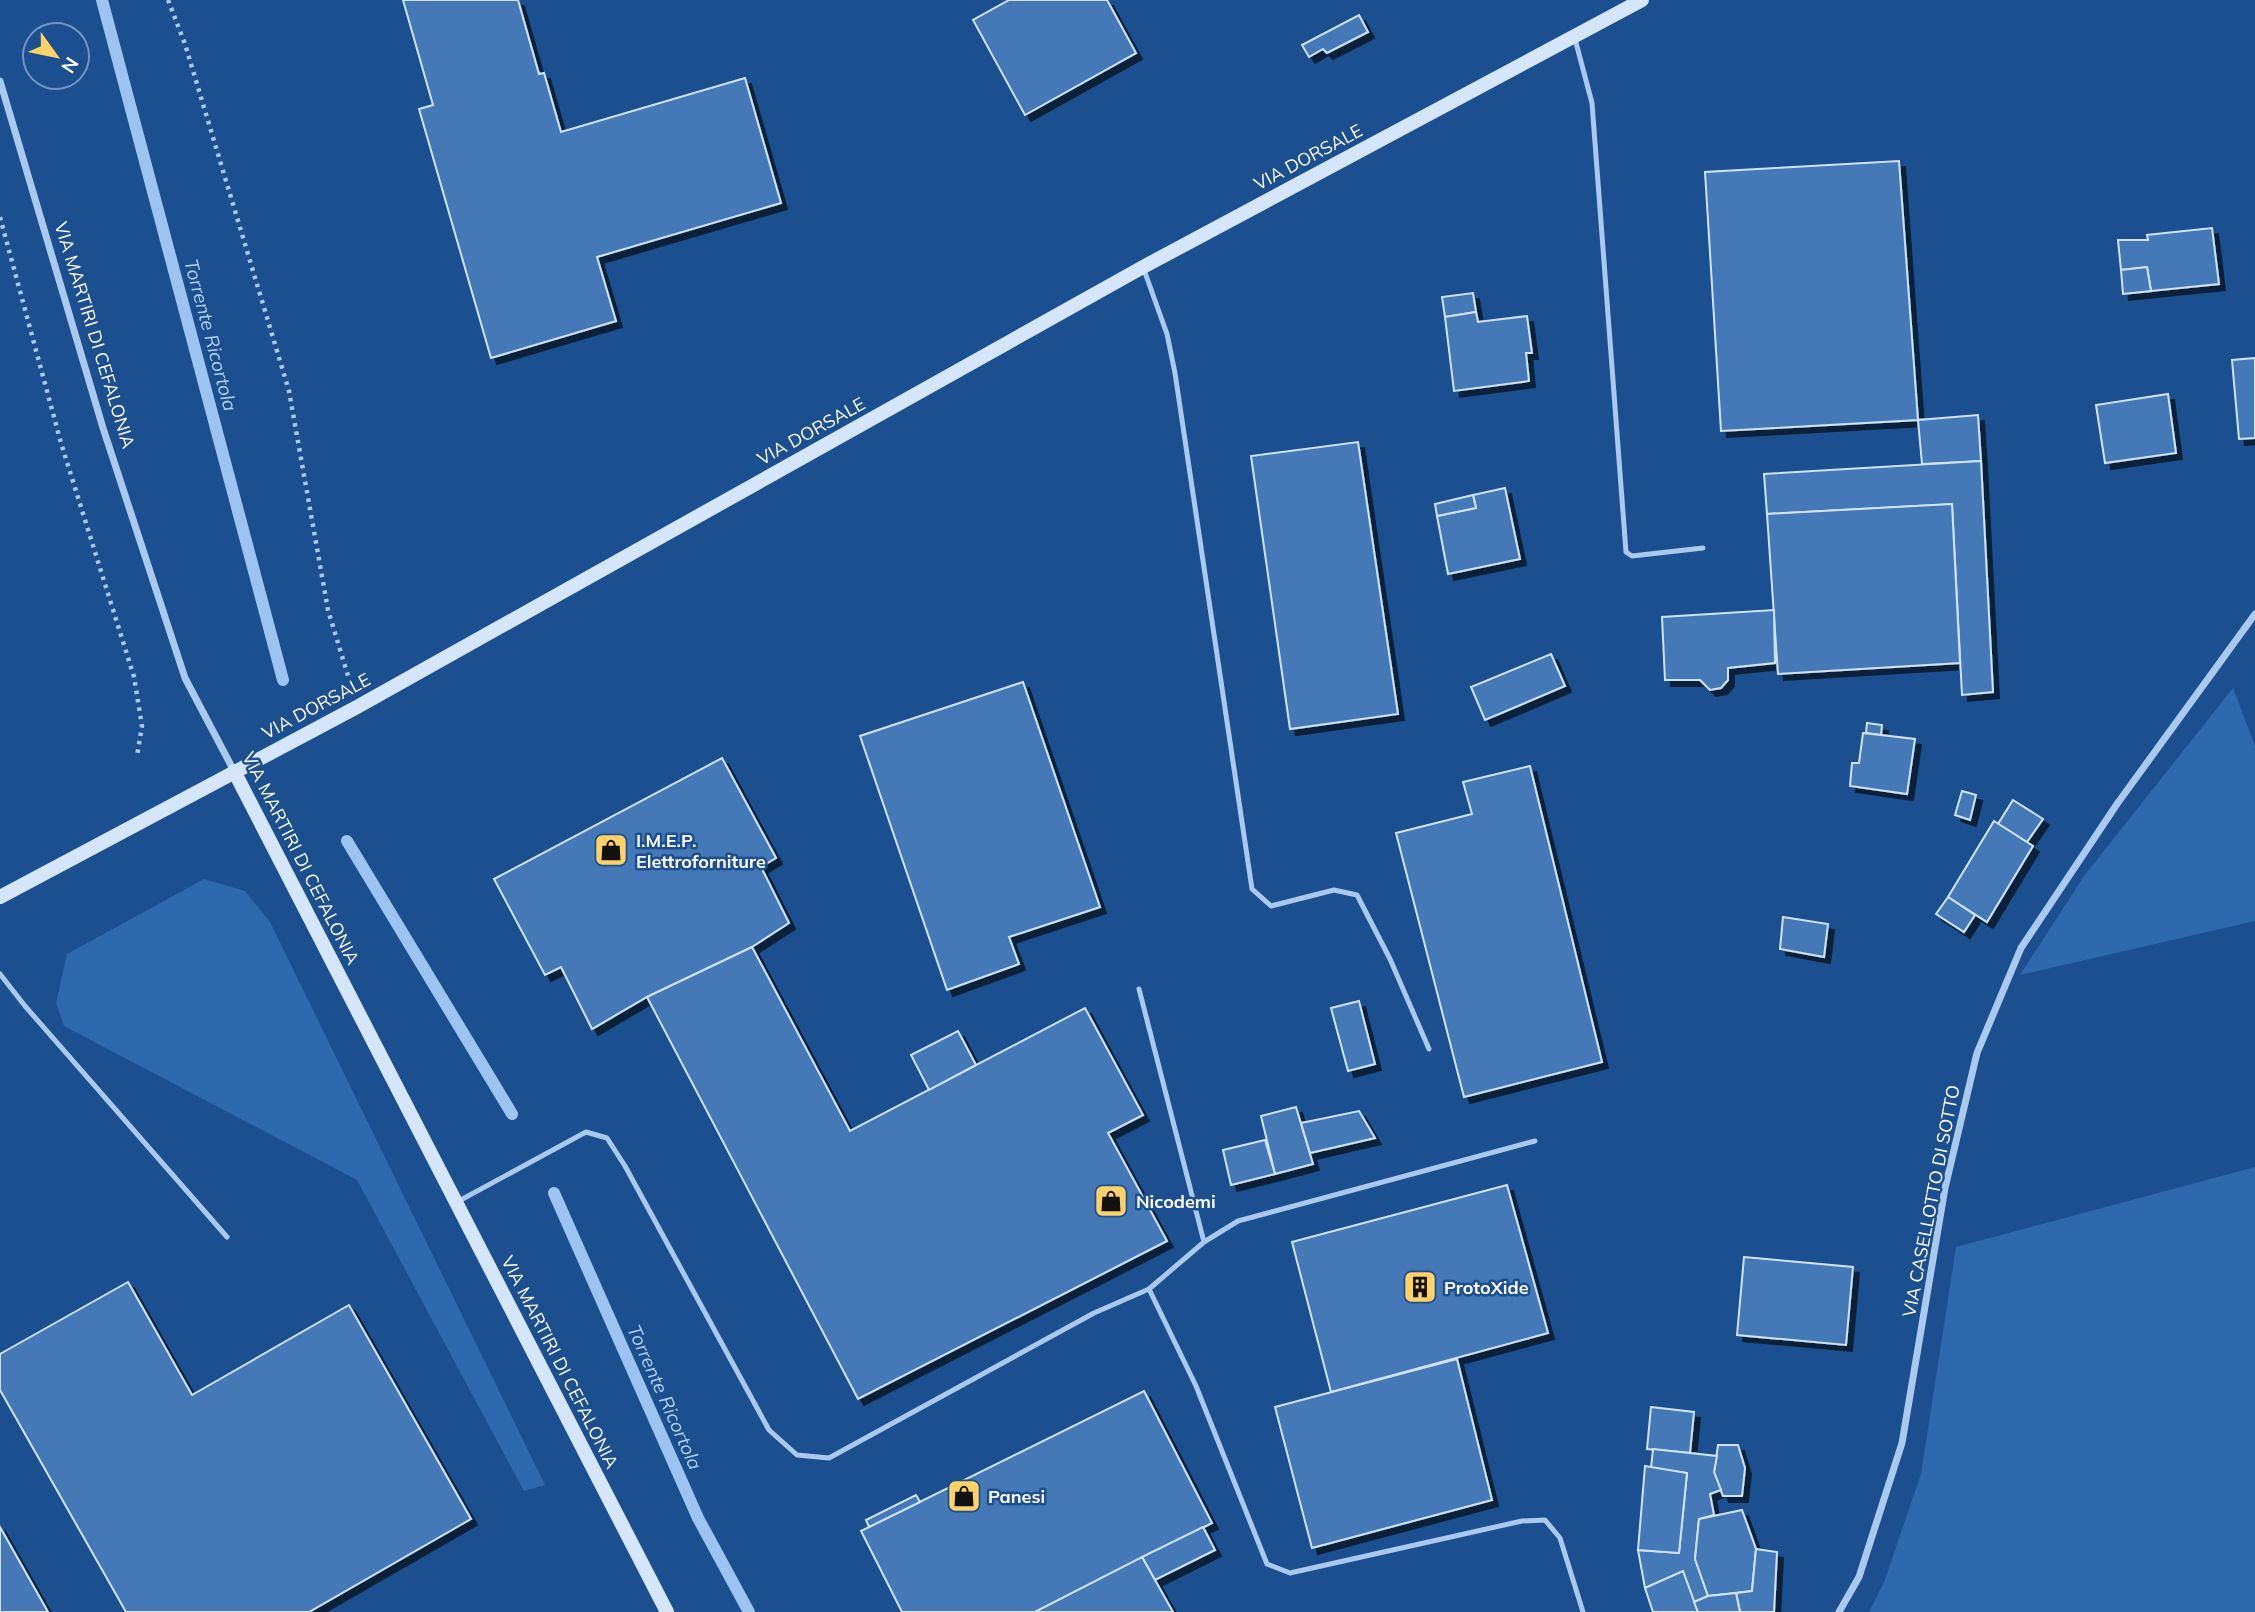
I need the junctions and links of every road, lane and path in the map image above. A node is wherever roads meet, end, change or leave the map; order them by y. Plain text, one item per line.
1 (168, 0) edge
2 (1643, 0) edge
3 (1575, 36) junction
4 (0, 81) edge
5 (0, 217) edge
6 (1143, 267) junction
7 (1703, 548) dead end
8 (2255, 614) edge
9 (357, 707) junction
10 (137, 756) dead end
11 (234, 771) junction
12 (0, 897) edge
13 (0, 974) edge
14 (1139, 989) dead end
15 (1429, 1049) dead end
16 (1535, 1141) dead end
17 (457, 1202) junction
18 (227, 1237) dead end
19 (1205, 1242) junction
20 (1149, 1289) junction
21 (667, 1612) edge
22 (1583, 1612) edge
23 (1839, 1612) edge

1 - 9 path
2 - 3 street, VIA DORSALE
3 - 6 street, VIA DORSALE
3 - 7 lane
4 - 11 street, VIA MARTIRI DI CEFALONIA
5 - 10 path
6 - 9 street, VIA DORSALE
6 - 15 lane
8 - 23 street, VIA CASELLOTTO DI SOTTO
9 - 11 street, VIA DORSALE
11 - 12 street, VIA DORSALE
11 - 17 street, VIA MARTIRI DI CEFALONIA
13 - 18 lane
14 - 19 lane
16 - 19 lane
17 - 20 lane
17 - 21 street, VIA MARTIRI DI CEFALONIA
19 - 20 lane
20 - 22 lane

